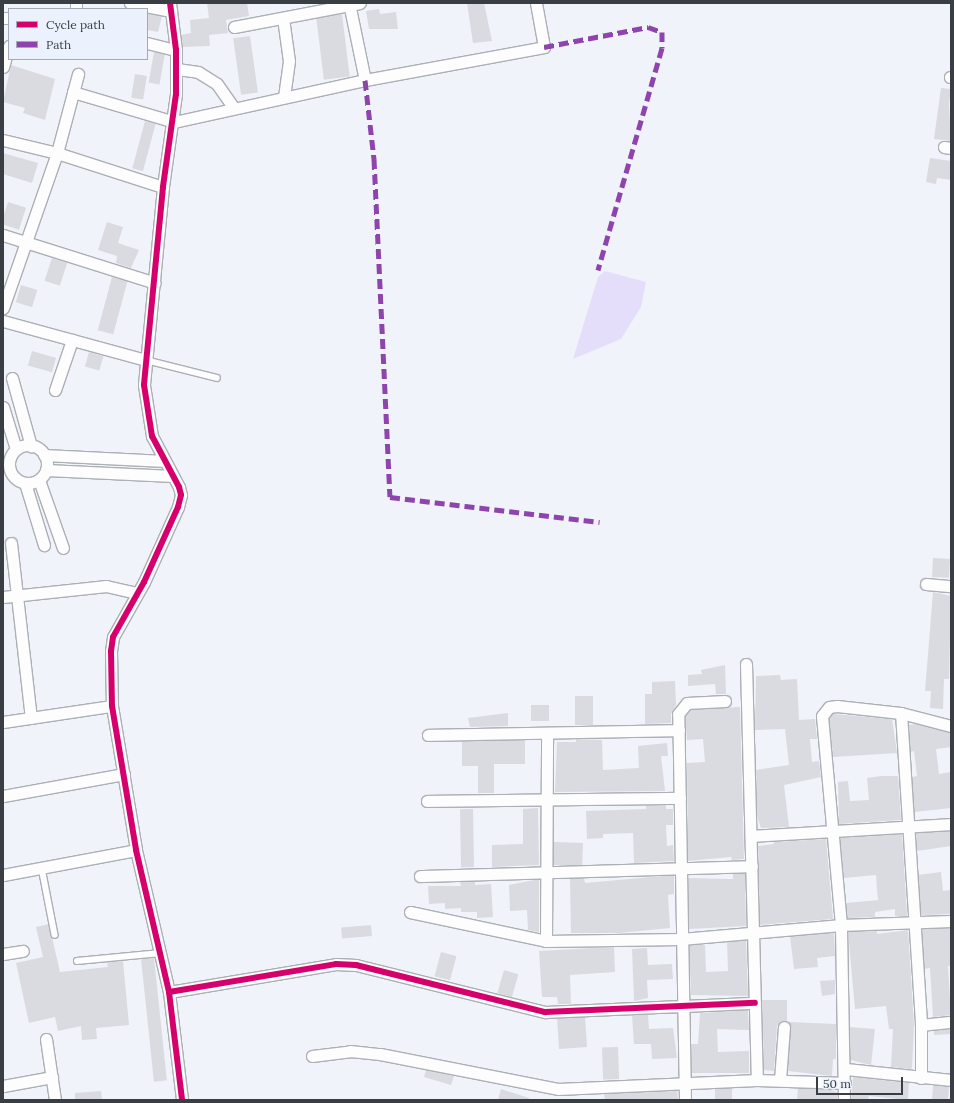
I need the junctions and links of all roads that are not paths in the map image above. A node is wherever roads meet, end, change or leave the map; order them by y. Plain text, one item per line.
1 (130, 3) edge
2 (536, 3) edge
3 (353, 4) edge
4 (170, 7) edge
5 (283, 18) junction
6 (234, 27) dead end
7 (148, 43) edge
8 (8, 50) edge
9 (176, 50) junction
10 (3, 67) edge
11 (177, 68) junction
12 (78, 74) dead end
13 (365, 80) junction
14 (73, 92) junction
15 (284, 98) junction
16 (234, 108) junction
17 (174, 122) junction
18 (3, 140) edge
19 (57, 153) junction
20 (163, 187) junction
21 (3, 235) edge
22 (26, 243) junction
23 (155, 283) junction
24 (3, 308) edge
25 (3, 321) edge
26 (72, 340) junction
27 (146, 360) junction
28 (12, 378) dead end
29 (217, 378) dead end
30 (55, 390) dead end
31 (3, 407) edge
32 (31, 446) junction
33 (11, 452) edge
34 (44, 455) junction
35 (165, 461) junction
36 (46, 470) junction
37 (7, 472) edge
38 (173, 476) junction
39 (38, 480) junction
40 (25, 483) junction
41 (11, 543) dead end
42 (44, 545) dead end
43 (63, 548) dead end
44 (926, 584) dead end
45 (951, 586) edge
46 (137, 593) junction
47 (15, 596) junction
48 (3, 597) edge
49 (746, 664) dead end
50 (725, 701) dead end
51 (112, 706) junction
52 (901, 713) junction
53 (31, 718) junction
54 (3, 722) edge
55 (951, 723) edge
56 (679, 730) junction
57 (547, 733) junction
58 (428, 735) dead end
59 (124, 774) junction
60 (3, 796) edge
61 (680, 798) junction
62 (547, 800) junction
63 (428, 801) dead end
64 (951, 824) edge
65 (909, 827) junction
66 (833, 832) junction
67 (751, 836) junction
68 (136, 850) junction
69 (752, 866) junction
70 (42, 868) junction
71 (680, 868) junction
72 (546, 872) junction
73 (3, 875) edge
74 (420, 876) dead end
75 (410, 912) dead end
76 (951, 921) edge
77 (915, 924) junction
78 (841, 925) junction
79 (755, 933) junction
80 (55, 935) dead end
81 (681, 939) junction
82 (546, 941) junction
83 (24, 952) dead end
84 (161, 953) junction
85 (3, 954) edge
86 (77, 961) dead end
87 (169, 992) junction
88 (755, 1003) junction
89 (683, 1005) junction
90 (951, 1022) edge
91 (921, 1025) junction
92 (784, 1027) dead end
93 (46, 1039) dead end
94 (312, 1056) dead end
95 (846, 1069) junction
96 (52, 1077) junction
97 (922, 1078) junction
98 (757, 1080) junction
99 (780, 1080) junction
100 (951, 1080) edge
101 (685, 1083) junction
102 (845, 1083) junction
103 (3, 1086) edge
104 (56, 1100) edge
105 (182, 1100) edge
106 (685, 1100) edge
107 (844, 1100) edge

1 - 4 street
2 - 13 street
3 - 5 street
3 - 13 street
4 - 9 street
5 - 6 street
5 - 15 street
7 - 9 street
8 - 10 street
9 - 11 street
11 - 16 street
11 - 17 street
12 - 14 street
13 - 15 street
14 - 17 street
14 - 19 street
15 - 16 street
16 - 17 street
17 - 20 street
18 - 19 street
19 - 20 street
19 - 22 street
20 - 23 street
21 - 22 street
22 - 23 street
22 - 24 street
23 - 27 street
25 - 26 street
26 - 27 street
26 - 30 street
27 - 29 lane
27 - 35 street
28 - 32 street
31 - 33 street
32 - 33 street
32 - 34 street
33 - 37 street
34 - 35 street
34 - 36 street
35 - 38 street
36 - 38 street
36 - 39 street
37 - 40 street
38 - 46 street
39 - 40 street
39 - 43 street
40 - 42 street
41 - 47 street
44 - 45 street
46 - 47 street
46 - 51 street
47 - 48 street
47 - 53 street
49 - 67 street
50 - 56 street
51 - 53 street
51 - 59 street
52 - 55 street
52 - 65 street
52 - 66 street
53 - 54 street
56 - 57 street
56 - 61 street
57 - 58 street
57 - 62 street
59 - 60 street
59 - 68 street
61 - 62 street
61 - 71 street
62 - 63 street
62 - 72 street
64 - 65 street
65 - 66 street
65 - 77 street
66 - 67 street
66 - 78 street
67 - 69 street
68 - 70 street
68 - 84 street
69 - 71 street
69 - 79 street
70 - 73 street
70 - 80 lane
71 - 72 street
71 - 81 street
72 - 74 street
72 - 82 street
75 - 82 street
76 - 77 street
77 - 78 street
77 - 91 street
78 - 79 street
78 - 95 street
79 - 81 street
79 - 88 street
81 - 82 street
81 - 89 street
83 - 85 street
84 - 86 lane
84 - 87 street
87 - 89 street
87 - 105 street
88 - 89 street
88 - 98 street
89 - 101 street
90 - 91 street
91 - 97 street
92 - 99 street
93 - 96 street
94 - 101 street
95 - 97 street
95 - 102 street
96 - 103 street
96 - 104 street
97 - 100 street
98 - 99 street
98 - 101 street
99 - 102 street
101 - 106 street
102 - 107 street

